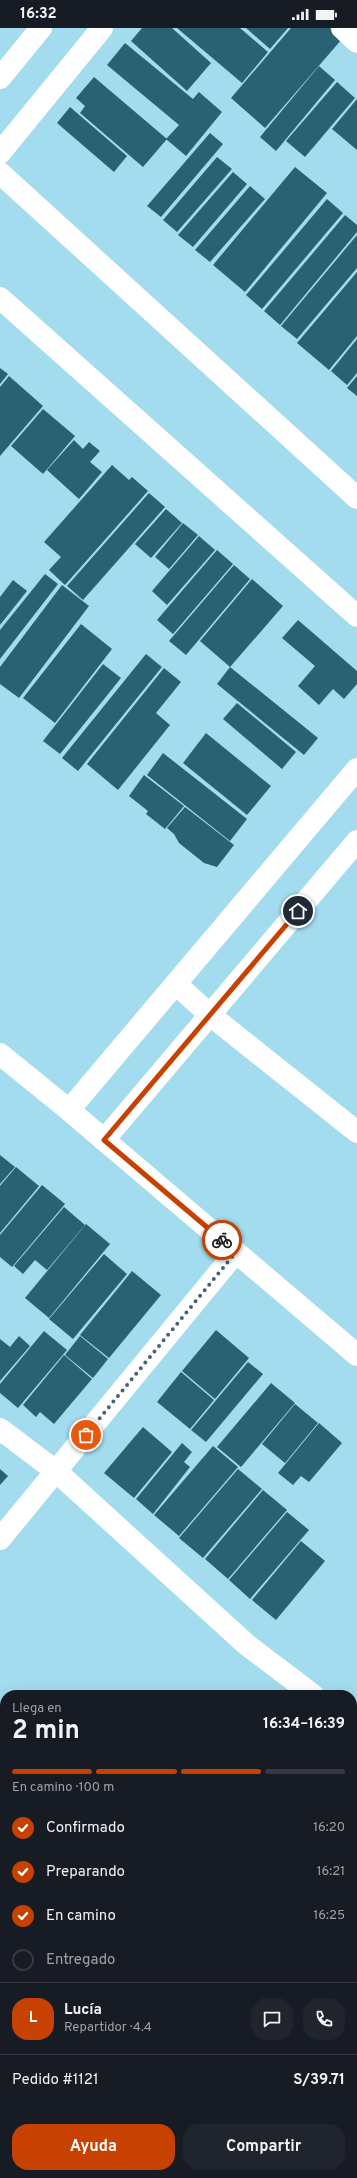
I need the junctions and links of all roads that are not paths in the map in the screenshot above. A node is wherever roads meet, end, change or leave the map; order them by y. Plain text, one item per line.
1 (41, 28) edge
2 (102, 28) edge
3 (342, 28) edge
4 (357, 42) edge
5 (0, 78) edge
6 (0, 153) edge
7 (0, 173) edge
8 (0, 298) edge
9 (357, 498) edge
10 (357, 616) edge
11 (357, 769) edge
12 (357, 842) edge
13 (176, 984) junction
14 (210, 1015) junction
15 (0, 1054) edge
16 (69, 1110) junction
17 (357, 1132) edge
18 (104, 1140) junction
19 (236, 1252) junction
20 (357, 1354) edge
21 (0, 1428) edge
22 (56, 1472) junction
23 (0, 1539) edge
24 (306, 1690) edge

1 - 5 street
2 - 6 street
3 - 4 street
7 - 9 street
8 - 10 street
11 - 13 street
12 - 14 street
13 - 14 street
13 - 16 street
14 - 17 street
14 - 18 street
15 - 16 street
16 - 18 street
18 - 19 street
19 - 20 street
19 - 22 street
21 - 22 street
22 - 23 street
22 - 24 street

